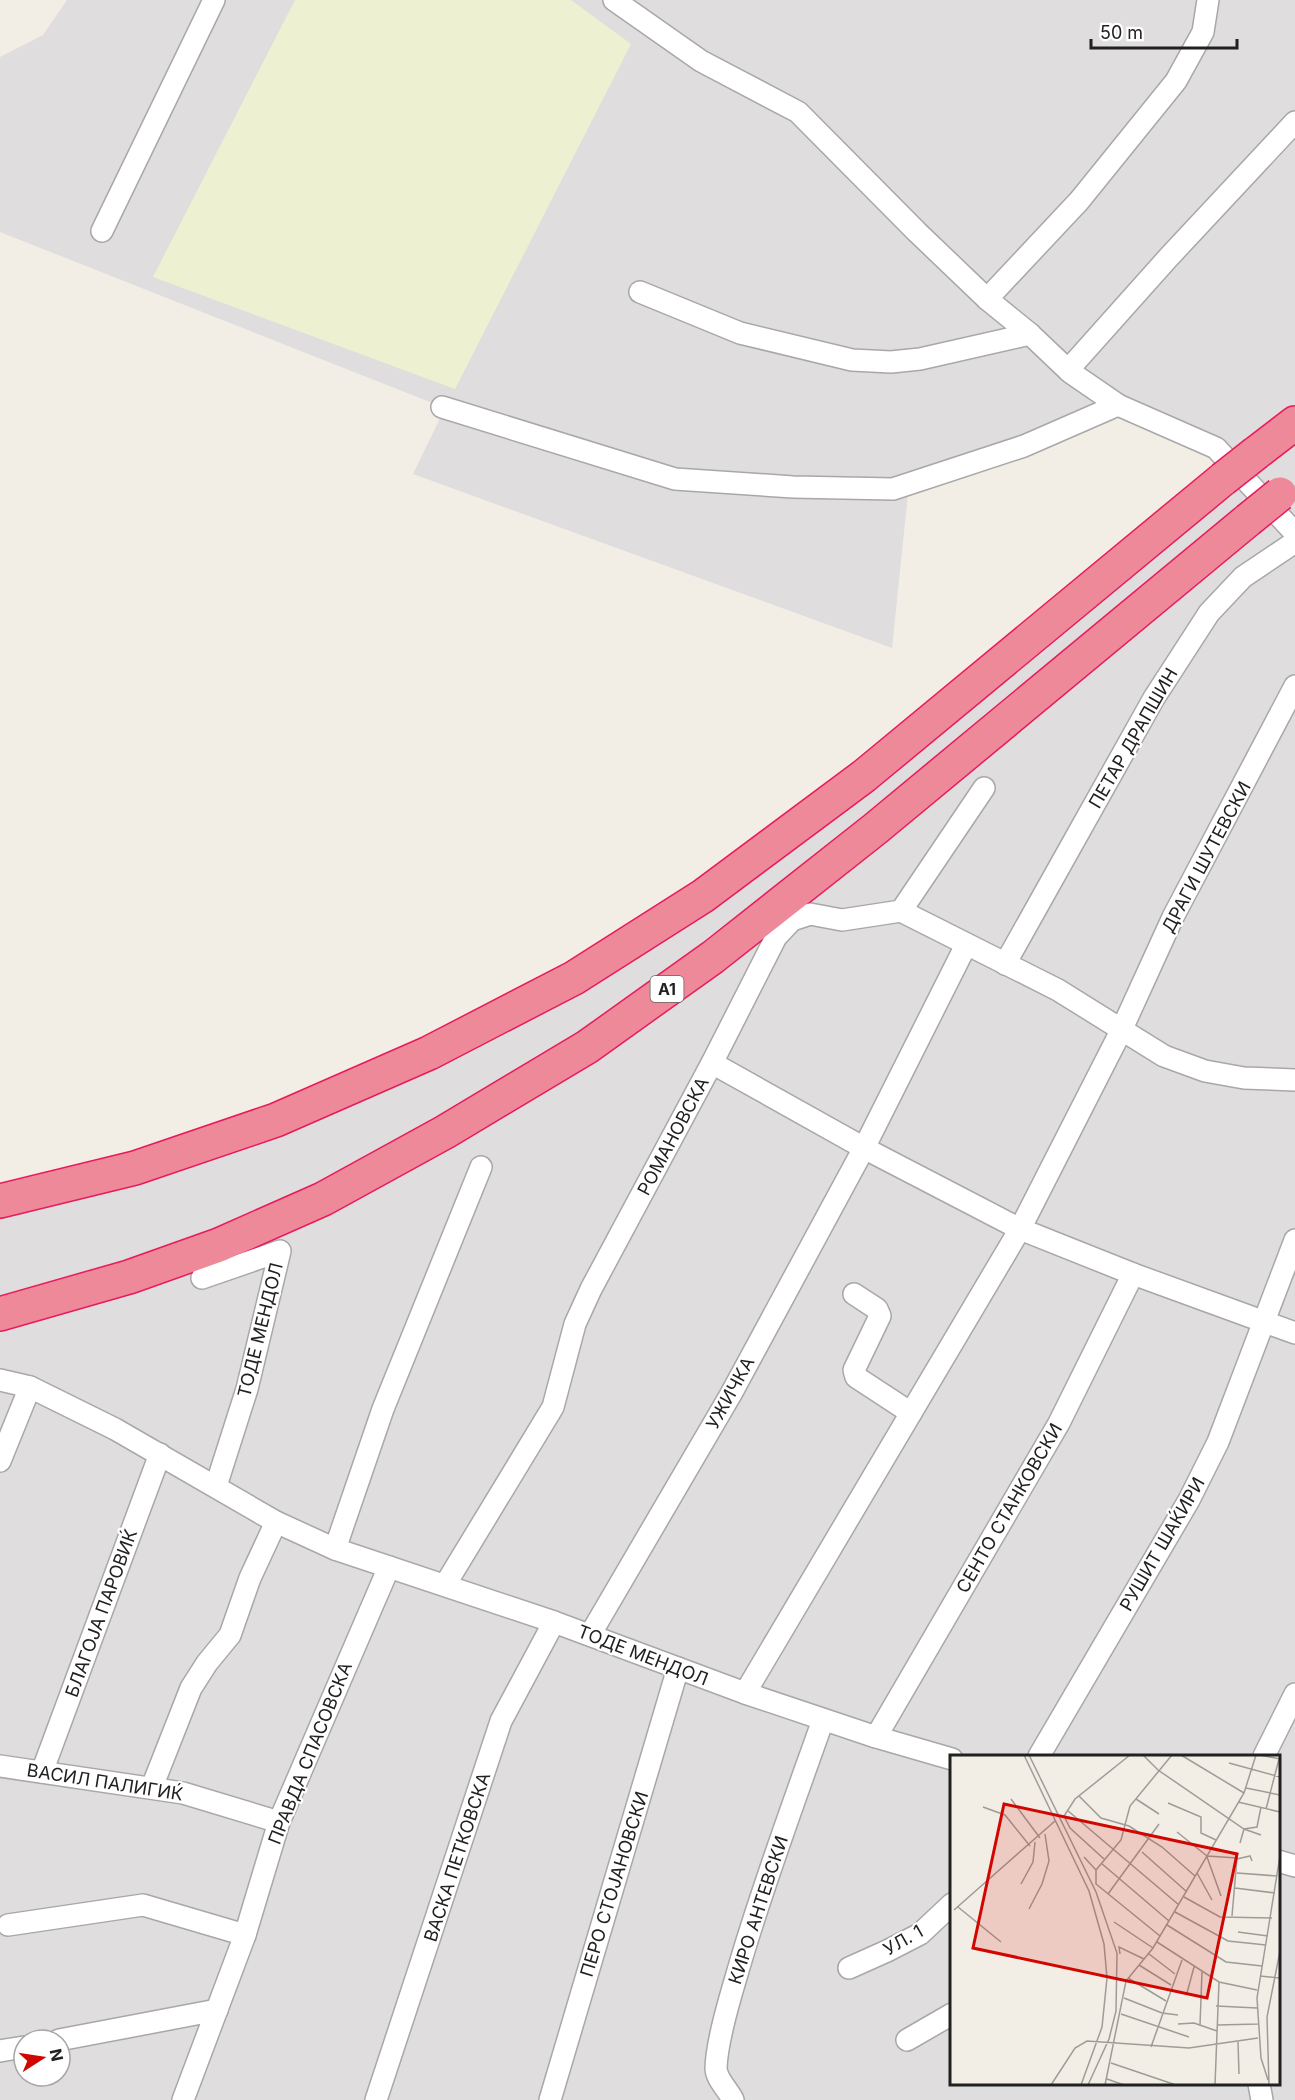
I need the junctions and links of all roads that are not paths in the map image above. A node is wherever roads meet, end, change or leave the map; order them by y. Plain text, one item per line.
1 (214, 0) edge
2 (614, 0) edge
3 (1208, 0) edge
4 (1295, 122) edge
5 (102, 231) dead end
6 (640, 292) dead end
7 (987, 299) junction
8 (1030, 334) junction
9 (1068, 370) junction
10 (1118, 405) junction
11 (442, 407) dead end
12 (1295, 423) edge
13 (1287, 488) edge
14 (1295, 533) edge
15 (1295, 542) edge
16 (1295, 686) edge
17 (984, 788) dead end
18 (901, 911) junction
19 (966, 945) junction
20 (1005, 964) junction
21 (1121, 1030) junction
22 (712, 1063) junction
23 (1295, 1080) edge
24 (864, 1148) junction
25 (481, 1167) dead end
26 (0, 1201) edge
27 (1020, 1229) junction
28 (1295, 1240) edge
29 (1133, 1274) junction
30 (202, 1278) dead end
31 (854, 1294) dead end
32 (0, 1314) edge
33 (1264, 1322) junction
34 (1295, 1333) edge
35 (0, 1380) edge
36 (30, 1387) junction
37 (911, 1413) junction
38 (160, 1454) junction
39 (0, 1461) edge
40 (216, 1486) junction
41 (276, 1522) junction
42 (335, 1549) junction
43 (389, 1567) junction
44 (445, 1586) junction
45 (554, 1622) junction
46 (590, 1635) junction
47 (678, 1668) junction
48 (745, 1693) junction
49 (1295, 1694) edge
50 (823, 1720) junction
51 (876, 1737) junction
52 (1040, 1755) edge
53 (1264, 1755) edge
54 (950, 1759) edge
55 (0, 1766) edge
56 (42, 1772) junction
57 (152, 1787) junction
58 (279, 1822) junction
59 (1280, 1862) edge
60 (1295, 1866) edge
61 (950, 1905) edge
62 (8, 1925) dead end
63 (245, 1935) junction
64 (849, 1968) dead end
65 (217, 2010) junction
66 (950, 2015) edge
67 (72, 2038) edge
68 (907, 2040) dead end
69 (1259, 2085) edge
70 (183, 2100) edge
71 (376, 2100) edge
72 (550, 2100) edge
73 (734, 2100) edge
74 (1262, 2100) edge

1 - 5 street
2 - 7 street
3 - 7 street
4 - 9 street
6 - 8 street
7 - 8 street
8 - 9 street
9 - 10 street
10 - 11 street
10 - 14 street
12 - 26 highway, bridge
13 - 32 highway, A1, bridge
15 - 20 street, ПЕТАР ДРАПШИН
16 - 21 street, ДРАГИ ШУТЕВСКИ
17 - 18 street
18 - 19 street
18 - 22 street, РОМАНОВСКА
19 - 20 street
19 - 24 street, УЖИЧКА
20 - 21 street
21 - 23 street
21 - 27 street, ДРАГИ ШУТЕВСКИ
22 - 24 street
22 - 44 street, РОМАНОВСКА
24 - 27 street
24 - 46 street, УЖИЧКА
25 - 42 street
27 - 29 street
27 - 37 street, ДРАГИ ШУТЕВСКИ
28 - 33 street, РУШИТ ШАЌИРИ
29 - 33 street
29 - 51 street, СЕНТО СТАНКОВСКИ
30 - 40 street, ТОДЕ МЕНДОЛ
31 - 37 street
33 - 34 street
33 - 52 street, РУШИТ ШАЌИРИ
35 - 36 street, ТОДЕ МЕНДОЛ
36 - 38 street, ТОДЕ МЕНДОЛ
36 - 39 street
37 - 48 street, ДРАГИ ШУТЕВСКИ
38 - 40 street, ТОДЕ МЕНДОЛ
38 - 56 street, БЛАГОЈА ПАРОВИЌ
40 - 41 street, ТОДЕ МЕНДОЛ
41 - 42 street, ТОДЕ МЕНДОЛ
41 - 57 street
42 - 43 street, ТОДЕ МЕНДОЛ
43 - 44 street, ТОДЕ МЕНДОЛ
43 - 58 street, ПРАВДА СПАСОВСКА
44 - 45 street, ТОДЕ МЕНДОЛ
45 - 46 street, ТОДЕ МЕНДОЛ
45 - 71 street, ВАСКА ПЕТКОВСКА
46 - 47 street, ТОДЕ МЕНДОЛ
47 - 48 street, ТОДЕ МЕНДОЛ
47 - 72 street, ПЕРО СТОЈАНОВСКИ
48 - 50 street, ТОДЕ МЕНДОЛ
49 - 53 street
50 - 51 street, ТОДЕ МЕНДОЛ
50 - 73 street, КИРО АНТЕВСКИ
51 - 54 street, ТОДЕ МЕНДОЛ
55 - 56 street, ВАСИЛ ПАЛИГИЌ
56 - 57 street, ВАСИЛ ПАЛИГИЌ
57 - 58 street, ВАСИЛ ПАЛИГИЌ
58 - 63 street, ПРАВДА СПАСОВСКА
59 - 60 street
61 - 64 street, УЛ. 1
62 - 63 street
63 - 65 street, ПРАВДА СПАСОВСКА
65 - 67 street
65 - 70 street, ПРАВДА СПАСОВСКА
66 - 68 street
69 - 74 street

